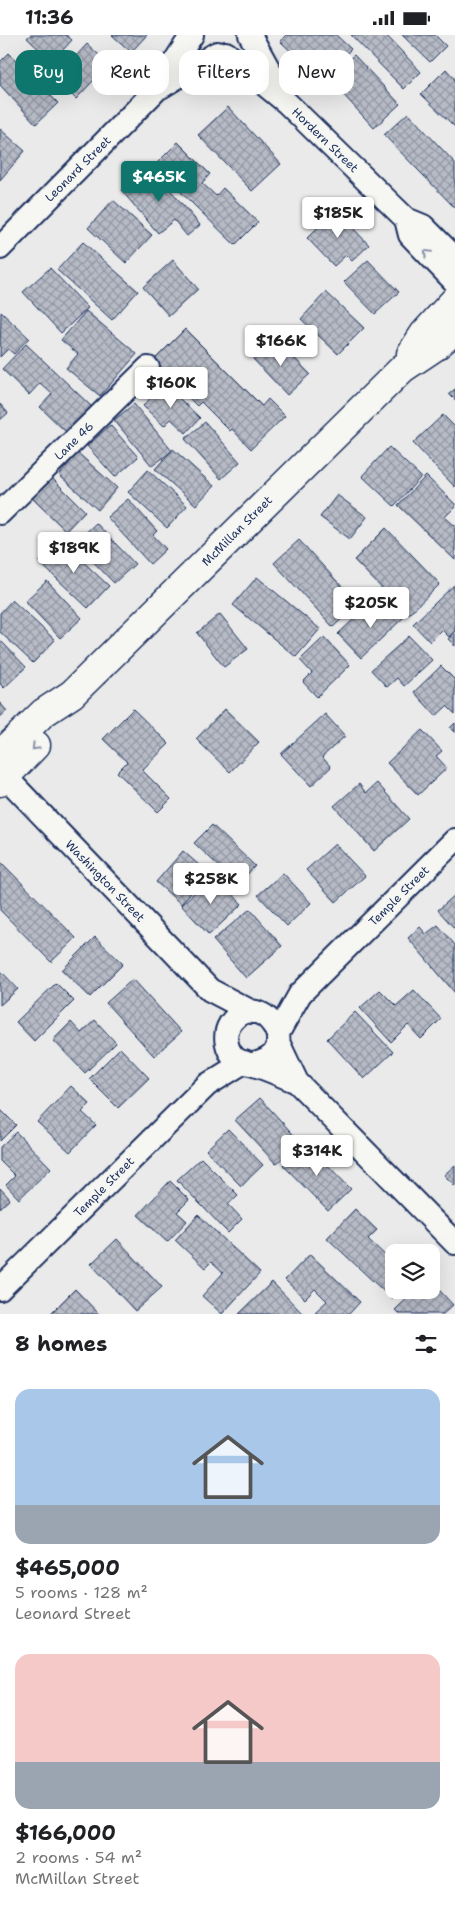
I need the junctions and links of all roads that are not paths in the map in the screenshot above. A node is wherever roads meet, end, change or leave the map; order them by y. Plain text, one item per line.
1 (192, 35) edge
2 (197, 35) edge
3 (245, 35) edge
4 (250, 35) edge
5 (208, 50) edge
6 (234, 50) edge
7 (169, 70) edge
8 (269, 89) edge
9 (151, 95) edge
10 (287, 103) junction
11 (406, 219) junction
12 (0, 248) edge
13 (455, 258) edge
14 (455, 282) edge
15 (455, 300) edge
16 (455, 331) edge
17 (148, 369) dead end
18 (403, 369) junction
19 (0, 513) edge
20 (1, 771) edge
21 (455, 840) edge
22 (210, 990) junction
23 (300, 994) junction
24 (256, 1013) junction
25 (278, 1037) junction
26 (226, 1038) junction
27 (248, 1063) junction
28 (297, 1082) junction
29 (207, 1085) junction
30 (455, 1243) edge
31 (0, 1289) edge

1 - 7 street, Leonard Street
2 - 5 street, Hordern Street
3 - 6 street, Leonard Street
4 - 10 street, Hordern Street
8 - 10 street, Hordern Street
9 - 12 street, Leonard Street
10 - 11 street, Hordern Street
11 - 13 street, Hordern Street
14 -> 11 street, Hordern Street
15 - 18 main road, McMillan Street
16 - 18 main road, McMillan Street
17 - 19 street, Lane 46
18 - 20 main road, McMillan Street
20 - 22 street, Washington Street
21 - 23 street, Temple Street
22 - 24 street, Washington Street
22 - 26 street, Washington Street
23 - 24 street, Temple Street
23 - 25 street, Temple Street
24 - 25 street
24 - 26 street
25 - 27 street
25 - 28 street
26 - 27 street
26 - 29 street, Temple Street
27 - 28 street
27 - 29 street, Temple Street
28 - 30 street
29 - 31 street, Temple Street

